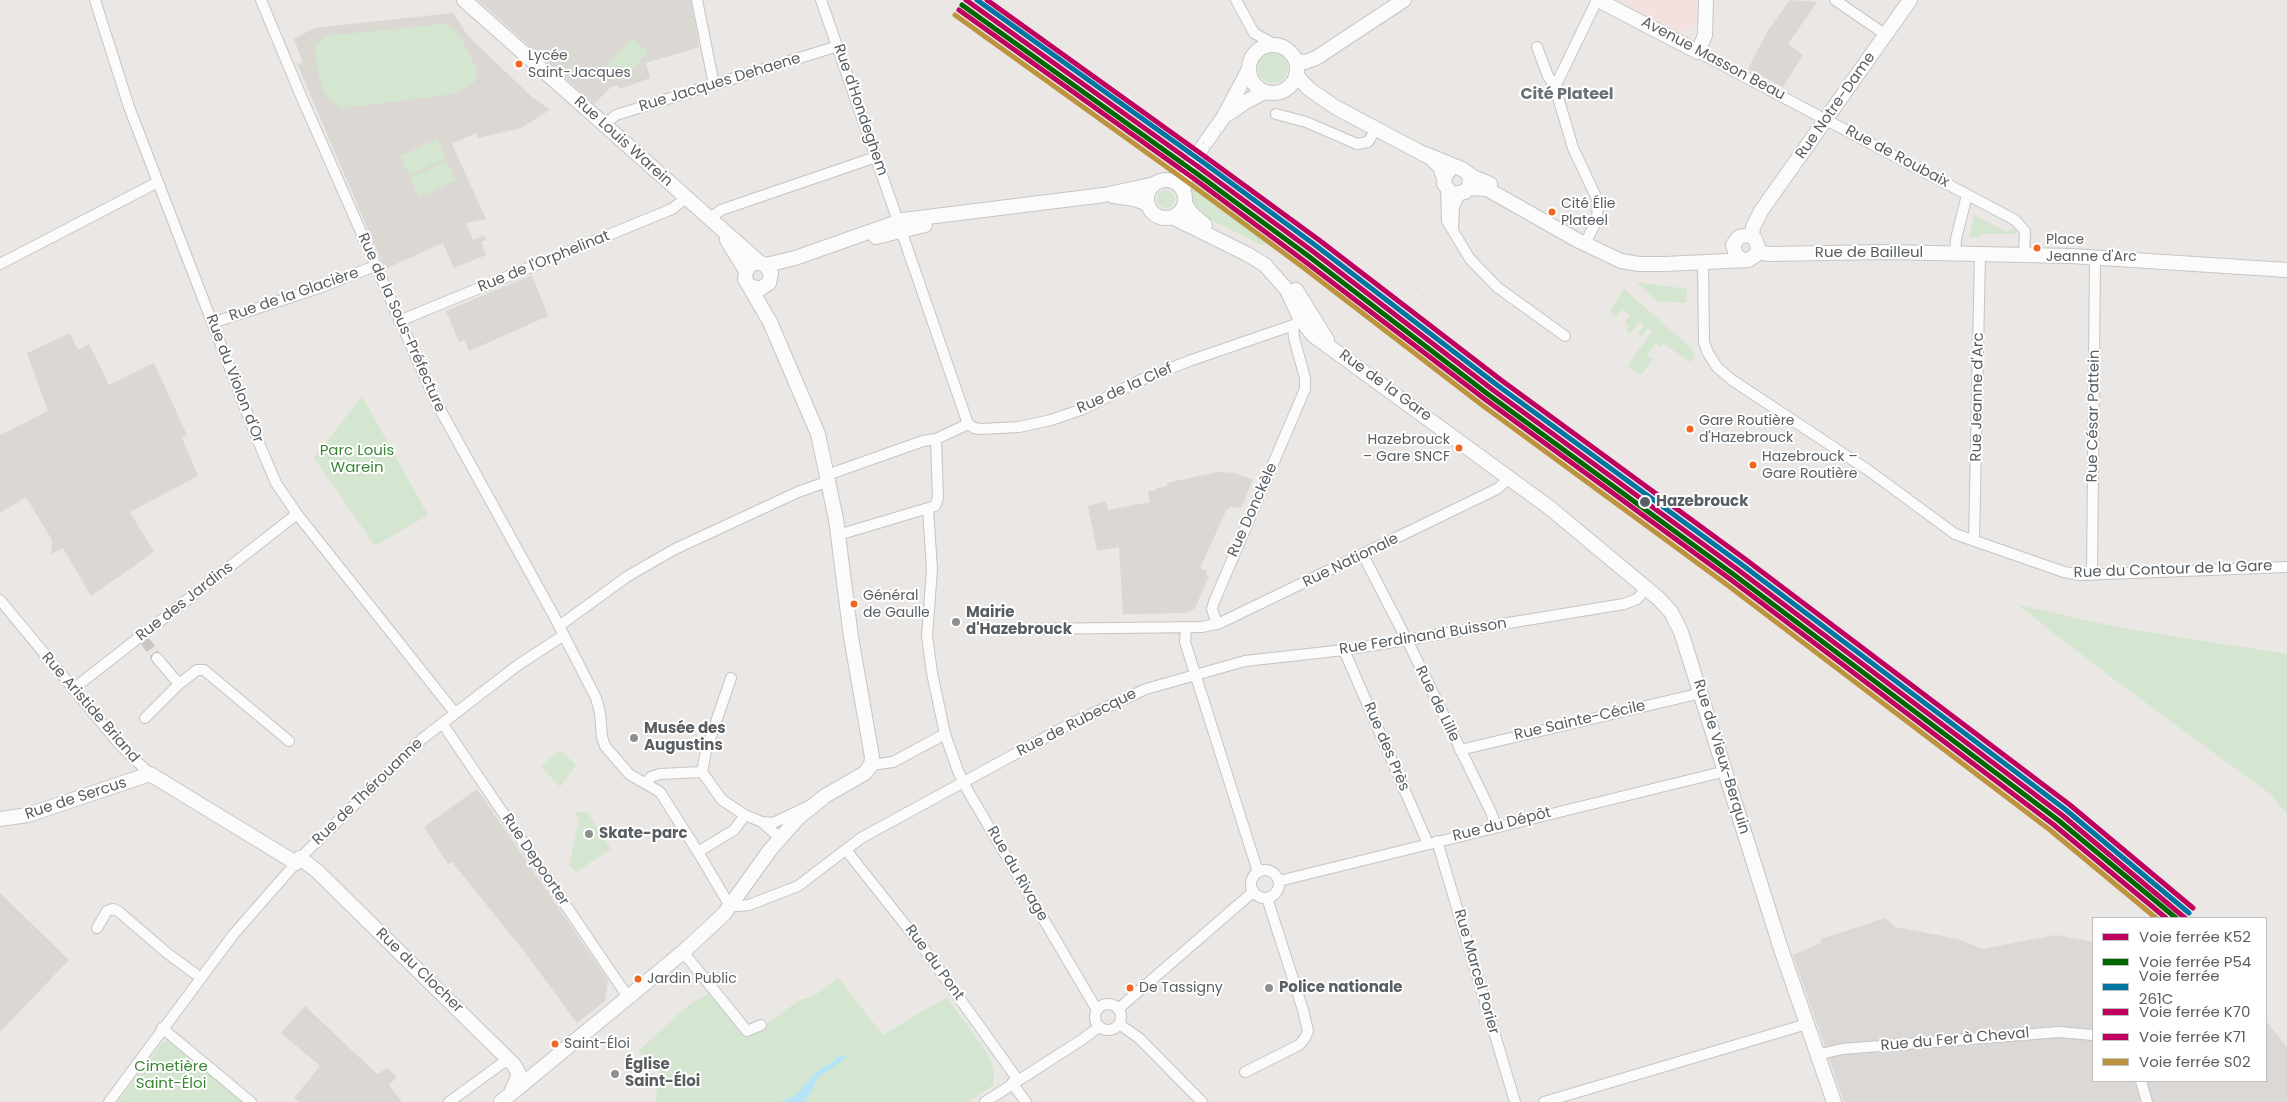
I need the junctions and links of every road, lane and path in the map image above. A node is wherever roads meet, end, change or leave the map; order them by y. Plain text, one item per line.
1 (95, 0) edge
2 (261, 0) edge
3 (464, 0) edge
4 (697, 0) edge
5 (821, 0) edge
6 (1236, 0) edge
7 (1404, 0) edge
8 (1598, 0) edge
9 (1706, 0) edge
10 (1836, 0) edge
11 (1910, 0) edge
12 (1886, 35) junction
13 (1275, 45) junction
14 (838, 46) junction
15 (1537, 47) dead end
16 (1698, 52) junction
17 (1296, 68) junction
18 (1249, 69) junction
19 (714, 85) junction
20 (1555, 87) junction
21 (1266, 92) junction
22 (1281, 92) junction
23 (1336, 107) junction
24 (1276, 114) dead end
25 (1223, 118) junction
26 (1827, 119) junction
27 (604, 125) junction
28 (1376, 128) junction
29 (1425, 154) junction
30 (876, 157) junction
31 (1189, 166) junction
32 (1464, 181) junction
33 (158, 182) junction
34 (1159, 182) junction
35 (1445, 183) junction
36 (1104, 195) junction
37 (1967, 195) junction
38 (1184, 197) junction
39 (686, 198) junction
40 (1148, 204) junction
41 (1172, 217) junction
42 (712, 221) junction
43 (899, 226) junction
44 (1453, 234) junction
45 (1588, 238) junction
46 (1742, 240) junction
47 (1757, 252) junction
48 (1955, 254) junction
49 (1980, 254) junction
50 (2024, 255) junction
51 (2095, 257) junction
52 (1743, 260) junction
53 (1703, 262) junction
54 (0, 264) edge
55 (375, 266) junction
56 (2287, 270) edge
57 (746, 271) junction
58 (766, 273) junction
59 (750, 286) junction
60 (399, 321) junction
61 (770, 322) junction
62 (1303, 322) junction
63 (212, 324) junction
64 (1565, 336) dead end
65 (968, 424) junction
66 (936, 439) junction
67 (828, 478) junction
68 (1510, 478) junction
69 (928, 510) junction
70 (297, 514) junction
71 (838, 535) junction
72 (1974, 541) junction
73 (1363, 555) junction
74 (2287, 567) edge
75 (2092, 574) junction
76 (1646, 589) junction
77 (0, 600) edge
78 (1217, 624) junction
79 (1186, 627) junction
80 (1028, 629) dead end
81 (561, 630) junction
82 (1407, 640) junction
83 (1344, 650) junction
84 (158, 658) tunnel mouth
85 (1195, 674) junction
86 (731, 678) dead end
87 (179, 684) junction
88 (72, 689) junction
89 (1701, 693) junction
90 (455, 713) junction
91 (145, 718) dead end
92 (442, 723) junction
93 (945, 734) junction
94 (289, 741) dead end
95 (1460, 750) junction
96 (871, 765) junction
97 (1726, 771) junction
98 (702, 772) junction
99 (150, 774) junction
100 (963, 782) junction
101 (646, 783) junction
102 (814, 804) junction
103 (745, 815) junction
104 (0, 819) edge
105 (762, 822) junction
106 (1496, 827) junction
107 (780, 838) junction
108 (1432, 842) junction
109 (846, 850) junction
110 (698, 852) junction
111 (298, 861) junction
112 (1258, 872) junction
113 (1279, 881) junction
114 (1253, 892) junction
115 (1267, 898) junction
116 (731, 904) junction
117 (97, 928) dead end
118 (683, 952) junction
119 (201, 978) junction
120 (628, 997) junction
121 (1118, 1009) junction
122 (1097, 1010) junction
123 (1119, 1024) junction
124 (1807, 1024) junction
125 (761, 1025) dead end
126 (1099, 1026) junction
127 (162, 1028) junction
128 (2092, 1035) edge
129 (1817, 1054) junction
130 (508, 1059) junction
131 (1245, 1072) dead end
132 (1015, 1081) junction
133 (2141, 1082) edge
134 (506, 1097) edge
135 (109, 1102) edge
136 (251, 1102) edge
137 (449, 1102) edge
138 (985, 1102) edge
139 (1026, 1102) edge
140 (1202, 1102) edge
141 (1515, 1102) edge
142 (1544, 1102) edge
143 (1834, 1102) edge
144 (2147, 1102) edge

1 - 33 street, Rue du Violon d'Or
2 - 55 street, Rue de la Sous-Préfecture
3 - 27 main road, Rue Louis Warein
4 - 19 street
5 - 14 street, Rue d'Hondeghem
6 - 13 street
7 - 17 main road
8 - 16 main road, Avenue Masson Beau
8 - 20 street
9 - 16 main road
10 - 12 street
11 - 12 main road, Rue Notre-Dame
12 - 26 main road, Rue Notre-Dame
13 - 17 main road
13 - 18 main road
14 - 19 street, Rue Jacques Dehaene
14 - 30 street, Rue d'Hondeghem
15 - 20 street
16 - 26 street, Avenue Masson Beau
17 - 22 main road
17 - 23 main road
18 - 21 main road
18 - 25 main road
19 - 27 street, Rue Jacques Dehaene
20 - 45 street
21 - 22 main road
21 - 25 main road
22 - 23 main road
23 - 28 main road
24 - 28 street
25 - 31 main road
26 - 37 street, Rue de Roubaix
26 - 46 main road, Rue Notre-Dame
27 - 39 main road, Rue Louis Warein
28 - 29 main road
29 - 32 main road
29 - 35 main road
30 - 42 street
30 - 43 street, Rue d'Hondeghem
31 - 34 main road
31 - 38 main road
32 - 35 main road
32 - 35 main road
32 - 44 street
32 - 45 main road
32 - 53 main road
33 - 54 street
33 - 63 street, Rue du Violon d'Or
34 - 36 main road
34 - 38 main road
34 - 40 main road
35 - 44 street
36 - 40 main road
36 - 43 main road
37 - 48 street
37 - 50 street
38 - 41 main road
38 - 62 main road
39 - 42 main road, Rue Louis Warein
39 - 60 street, Rue de l'Orphelinat
40 - 41 main road
41 - 62 main road
42 - 57 main road, Rue Louis Warein
42 - 58 main road, Rue Louis Warein
43 - 58 main road
43 - 65 street, Rue d'Hondeghem
44 - 64 street
45 - 46 main road
46 - 47 main road
46 - 52 main road
47 - 48 main road, Rue de Bailleul
47 - 52 main road
48 - 49 main road, Rue de Bailleul
49 - 50 main road
49 - 72 street, Rue Jeanne d'Arc
50 - 51 main road
51 - 56 main road
51 - 75 street, Rue César Pattein
52 - 53 main road
53 - 72 street, Rue du Contour de la Gare
55 - 60 street, Rue de la Sous-Préfecture
55 - 63 street, Rue de la Glacière
57 - 58 main road
57 - 59 main road, Rue Louis Warein
58 - 59 main road
58 - 61 main road
59 - 61 main road
60 - 81 street, Rue de la Sous-Préfecture
61 - 67 main road
62 - 65 street, Rue de la Clef
62 - 68 main road, Rue de la Gare
62 - 78 street, Rue Donckèle
63 - 70 street, Rue du Violon d'Or
65 - 66 street
66 - 67 street, Rue de Thérouanne
66 - 69 street
67 - 71 main road
67 - 81 street, Rue de Thérouanne
68 - 73 street, Rue Nationale
68 - 76 main road, Rue de Vieux-Berquin
69 - 71 street
69 - 93 street, Rue du Rivage
70 - 88 street, Rue des Jardins
70 - 90 street, Rue du Violon d'Or
71 - 96 main road
72 - 75 street, Rue du Contour de la Gare
73 - 78 street, Rue Nationale
73 - 82 street, Rue de Lille
74 - 75 street, Rue du Contour de la Gare
76 - 82 street, Rue Ferdinand Buisson
76 - 89 main road, Rue de Vieux-Berquin
77 - 88 street, Rue Aristide Briand
78 - 79 street, Rue Nationale
79 - 80 street, Rue Nationale
79 - 85 street
81 - 90 street, Rue de Thérouanne
81 - 101 street, Rue de la Sous-Préfecture
82 - 83 street, Rue Ferdinand Buisson
82 - 95 street, Rue de Lille
83 - 85 street, Rue Ferdinand Buisson
83 - 108 street, Rue des Près
84 - 87 street
85 - 100 street, Rue de Rubecque
85 - 112 street
86 - 98 street
87 - 91 street
87 - 94 street
88 - 99 street, Rue Aristide Briand
89 - 95 street, Rue Sainte-Cécile
89 - 97 main road, Rue de Vieux-Berquin
90 - 92 street, Rue de Thérouanne
92 - 111 street, Rue de Thérouanne
92 - 120 street, Rue Depoorter
93 - 96 street
93 - 100 street, Rue du Rivage
95 - 106 street, Rue de Lille
96 - 102 main road
97 - 106 street, Rue du Dépôt
97 - 124 main road, Rue de Vieux-Berquin
98 - 101 street
98 - 103 street
99 - 104 main road, Rue de Sercus
99 - 111 main road, Rue Aristide Briand
100 - 109 street, Rue de Rubecque
100 - 122 street, Rue du Rivage
101 - 110 street, Rue de la Sous-Préfecture
102 - 105 street
102 - 107 main road
103 - 105 street
103 - 110 street
105 - 107 street
106 - 108 street, Rue du Dépôt
107 - 116 main road
108 - 113 street, Rue du Dépôt
108 - 141 street, Rue Marcel Porier
109 - 116 street, Rue de Rubecque
109 - 132 street, Rue du Pont
110 - 116 street, Rue de la Sous-Préfecture
111 - 119 street, Rue de Thérouanne
111 - 130 main road, Rue du Clocher
112 - 113 street
112 - 114 street
113 - 115 street
114 - 115 street
114 - 121 street
115 - 131 street
116 - 118 main road
117 - 119 street
118 - 120 main road
118 - 125 street
119 - 127 street, Rue de Thérouanne
120 - 134 main road
121 - 122 street
121 - 123 street
122 - 126 street
123 - 126 street
123 - 140 street
124 - 129 main road, Rue de Vieux-Berquin
124 - 142 street
126 - 132 street
127 - 135 street, Rue de Thérouanne
127 - 136 street
128 - 129 street, Rue du Fer à Cheval
129 - 143 main road, Rue de Vieux-Berquin
130 - 134 main road, Rue du Clocher
130 - 137 street
132 - 138 street
132 - 139 street, Rue du Pont
133 - 144 street

